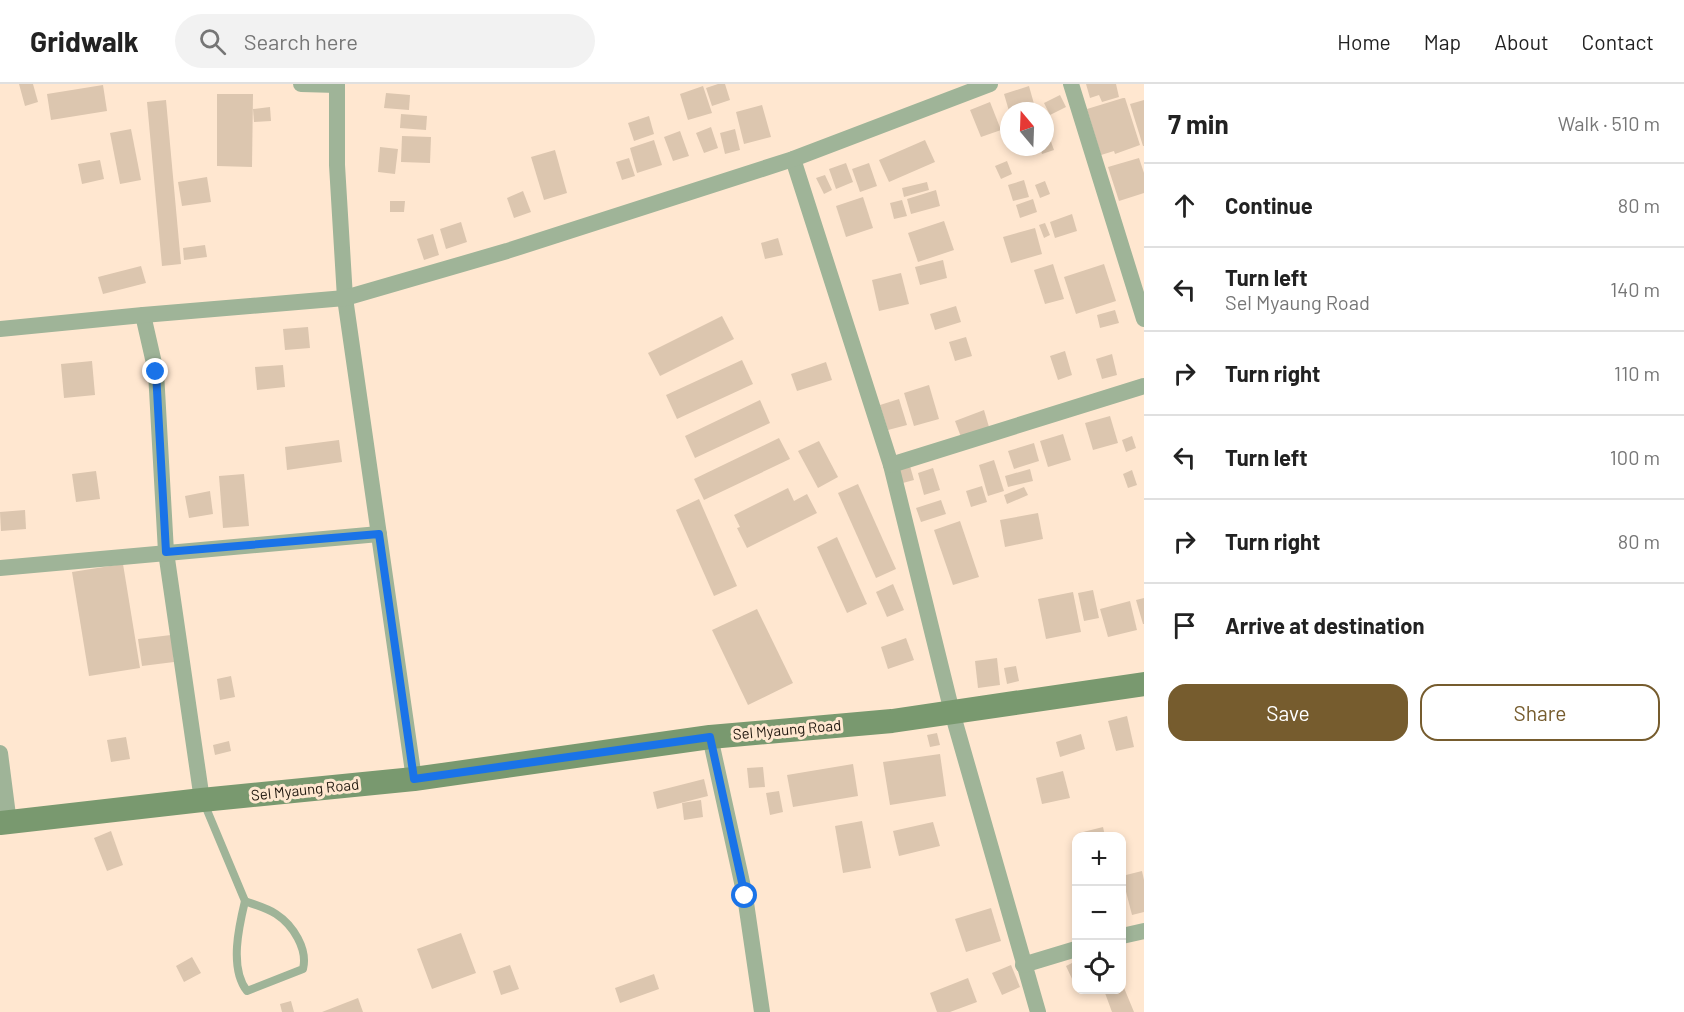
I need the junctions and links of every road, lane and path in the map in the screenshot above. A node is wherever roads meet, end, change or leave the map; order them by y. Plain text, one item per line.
1 (301, 84) edge
2 (990, 84) edge
3 (1071, 84) edge
4 (337, 85) edge
5 (793, 159) junction
6 (345, 298) junction
7 (143, 315) junction
8 (1144, 319) edge
9 (0, 329) edge
10 (1144, 386) edge
11 (891, 465) junction
12 (379, 534) junction
13 (166, 552) junction
14 (0, 568) edge
15 (1144, 684) edge
16 (952, 712) junction
17 (710, 737) junction
18 (0, 753) edge
19 (414, 779) junction
20 (202, 800) junction
21 (4, 823) edge
22 (246, 900) junction
23 (1144, 931) edge
24 (1126, 935) edge
25 (1072, 950) edge
26 (1023, 965) junction
27 (762, 1012) edge
28 (1038, 1012) edge

1 - 4 street
2 - 5 street
3 - 8 street
4 - 6 street
5 - 6 street
5 - 11 street
6 - 7 street
6 - 12 street
7 - 9 street
7 - 13 street
10 - 11 street
11 - 16 street
12 - 13 street
12 - 19 street
13 - 14 street
13 - 20 street
15 - 16 main road, Sel Myaung Road
16 - 17 main road, Sel Myaung Road
16 - 26 street
17 - 19 main road, Sel Myaung Road
17 - 27 street
18 - 21 street
19 - 20 main road, Sel Myaung Road
20 - 21 main road, Sel Myaung Road
20 - 22 lane
22 - 22 lane
23 - 24 street
25 - 26 street
26 - 28 street

